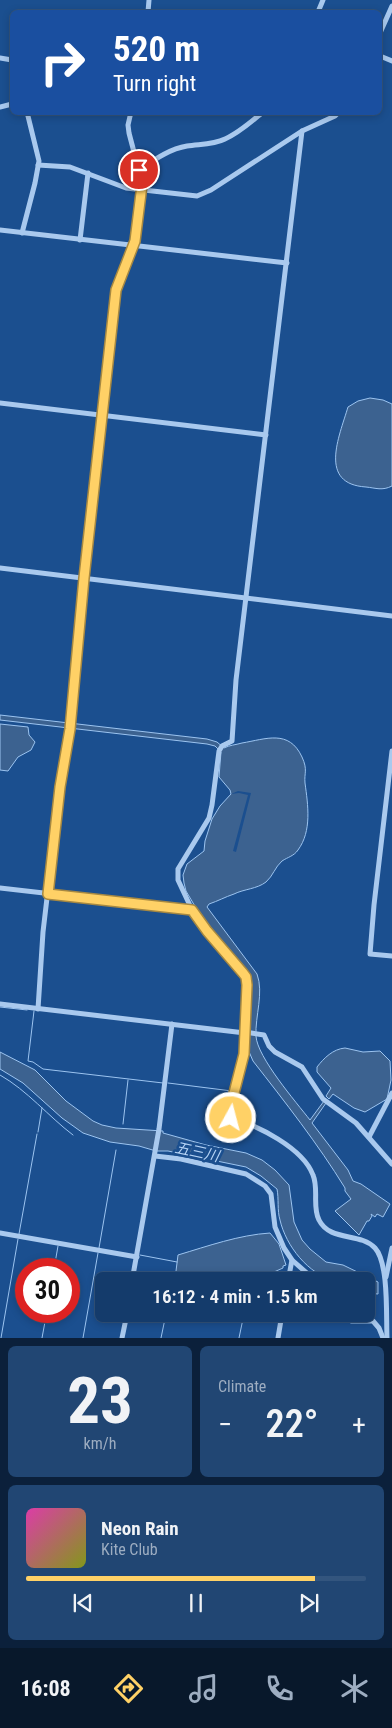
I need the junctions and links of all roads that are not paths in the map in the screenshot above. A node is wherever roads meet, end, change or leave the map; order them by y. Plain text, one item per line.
1 (392, 6) edge
2 (382, 28) edge
3 (28, 115) edge
4 (130, 115) edge
5 (259, 115) edge
6 (336, 115) edge
7 (302, 131) junction
8 (38, 165) junction
9 (139, 170) junction
10 (88, 173) junction
11 (141, 190) junction
12 (0, 230) edge
13 (22, 233) junction
14 (80, 240) junction
15 (134, 245) junction
16 (287, 263) junction
17 (0, 404) edge
18 (102, 415) junction
19 (266, 435) junction
20 (0, 568) edge
21 (84, 578) junction
22 (247, 598) junction
23 (392, 616) edge
24 (392, 750) edge
25 (390, 788) edge
26 (0, 888) edge
27 (48, 894) junction
28 (192, 910) junction
29 (392, 956) edge
30 (0, 1004) edge
31 (38, 1009) junction
32 (172, 1024) junction
33 (245, 1032) junction
34 (392, 1093) edge
35 (368, 1136) junction
36 (155, 1156) junction
37 (392, 1164) edge
38 (0, 1233) edge
39 (392, 1248) edge
40 (136, 1256) junction
41 (292, 1260) junction
42 (133, 1272) edge
43 (290, 1272) edge
44 (306, 1272) edge
45 (385, 1280) junction
46 (125, 1322) edge
47 (281, 1322) edge
48 (374, 1322) edge
49 (122, 1338) edge
50 (278, 1338) edge
51 (385, 1338) edge

1 - 2 street
3 - 8 street
4 - 9 street
5 - 9 street
6 - 7 street
7 - 11 street
7 - 16 street
8 - 10 street
8 - 13 street
9 - 11 street
10 - 11 street
10 - 14 street
11 - 15 street
12 - 13 street
13 - 14 street
14 - 15 street
15 - 16 street
15 - 18 street
16 - 19 street
17 - 18 street
18 - 19 street
18 - 21 street
19 - 22 street
20 - 21 street
21 - 22 street
21 - 27 street
22 - 23 street
22 - 28 street
24 - 25 street
25 - 29 street
26 - 27 street
27 - 28 street
27 - 31 street
28 - 33 street
30 - 31 street
31 - 32 street
32 - 33 street
32 - 36 street
33 - 35 street
33 - 45 street
34 - 35 street
35 - 37 street
36 - 40 street
36 - 41 street
38 - 40 street
39 - 45 street
40 - 42 street
41 - 43 street
41 - 44 street
45 - 51 street
46 - 49 street
47 - 50 street
48 - 51 street

